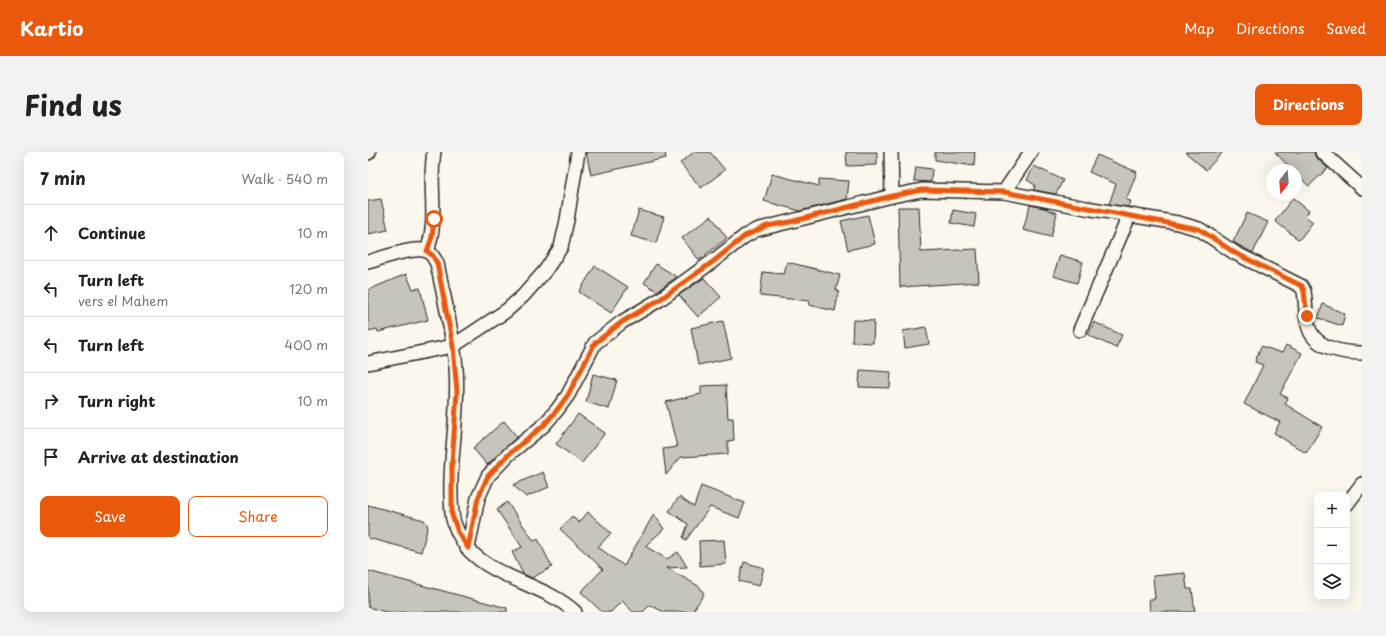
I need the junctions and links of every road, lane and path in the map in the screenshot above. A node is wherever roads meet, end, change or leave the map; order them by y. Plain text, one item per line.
1 (434, 152) edge
2 (578, 152) edge
3 (892, 152) edge
4 (1031, 152) edge
5 (1322, 152) edge
6 (1362, 188) edge
7 (1004, 192) junction
8 (892, 196) junction
9 (1128, 216) junction
10 (427, 251) junction
11 (368, 262) edge
12 (1080, 330) dead end
13 (453, 346) junction
14 (1362, 353) edge
15 (368, 363) edge
16 (1362, 484) edge
17 (1350, 500) edge
18 (468, 548) junction
19 (575, 612) edge

1 - 10 street
2 - 13 street
3 - 8 street
4 - 7 street
5 - 6 street
7 - 8 street
7 - 9 street
8 - 18 street
9 - 12 street
9 - 14 street
10 - 11 street
10 - 13 street
13 - 15 street
13 - 18 street
16 - 17 street
18 - 19 street

